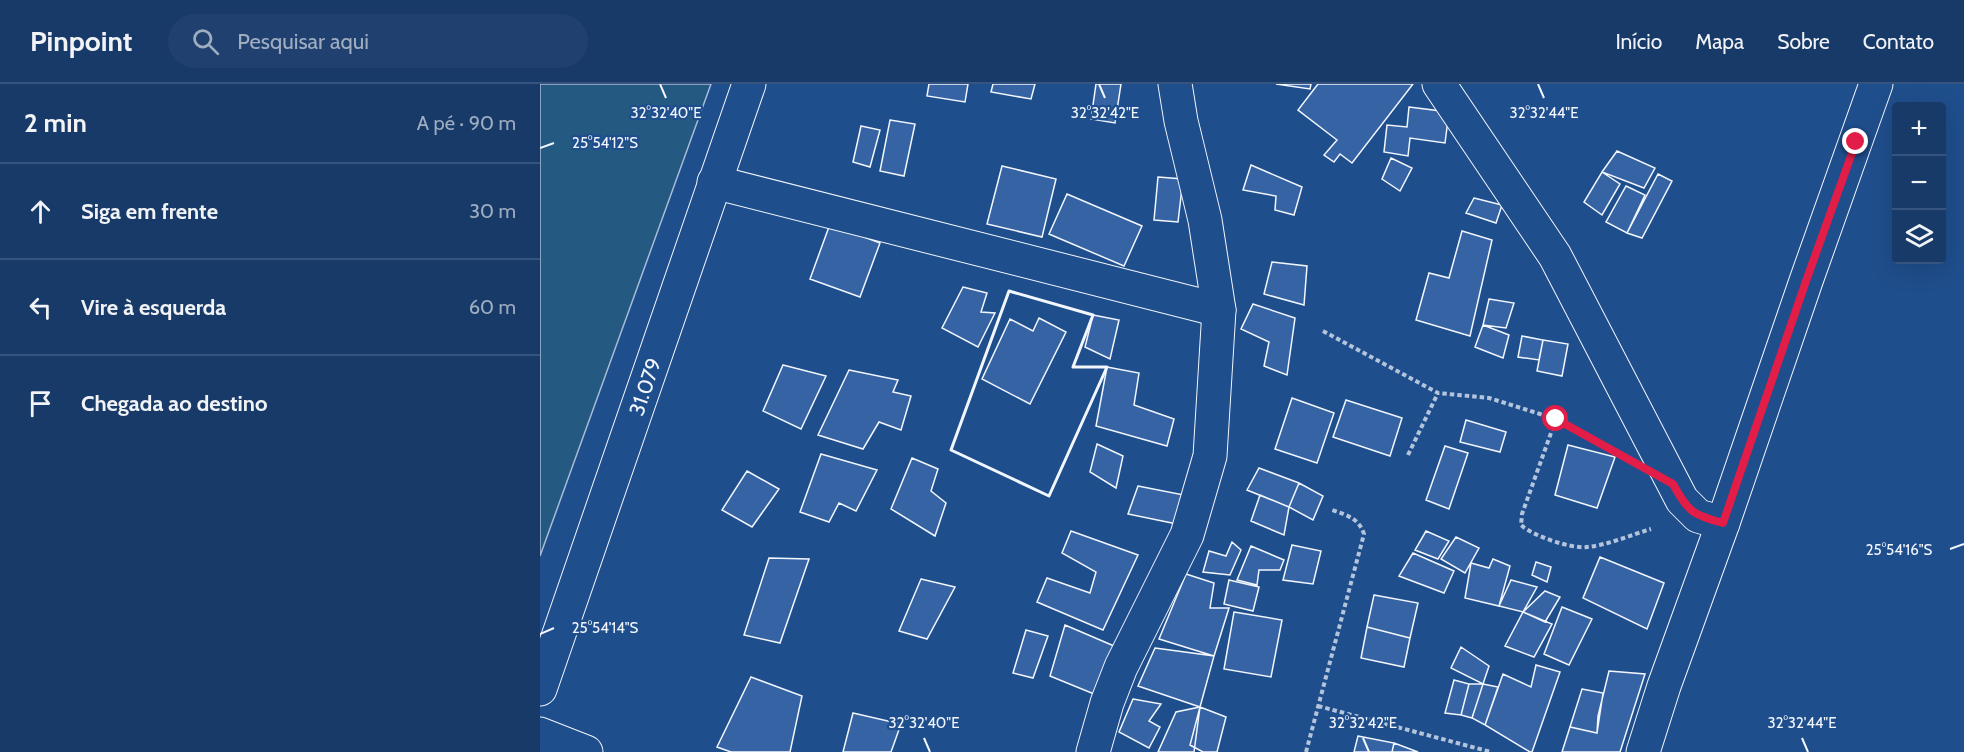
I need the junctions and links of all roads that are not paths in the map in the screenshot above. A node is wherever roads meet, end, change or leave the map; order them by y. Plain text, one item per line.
1 (749, 84) edge
2 (1174, 84) edge
3 (1439, 84) edge
4 (1876, 84) edge
5 (714, 182) junction
6 (1219, 310) junction
7 (1711, 519) junction
8 (540, 689) edge
9 (540, 734) edge
10 (586, 752) edge
11 (1093, 752) edge
12 (1643, 752) edge

1 - 5 street, 31.079
2 - 6 street
3 - 7 street
4 - 7 street
5 - 6 street
5 - 8 street, 31.079
6 - 11 street
7 - 12 street
9 - 10 street

